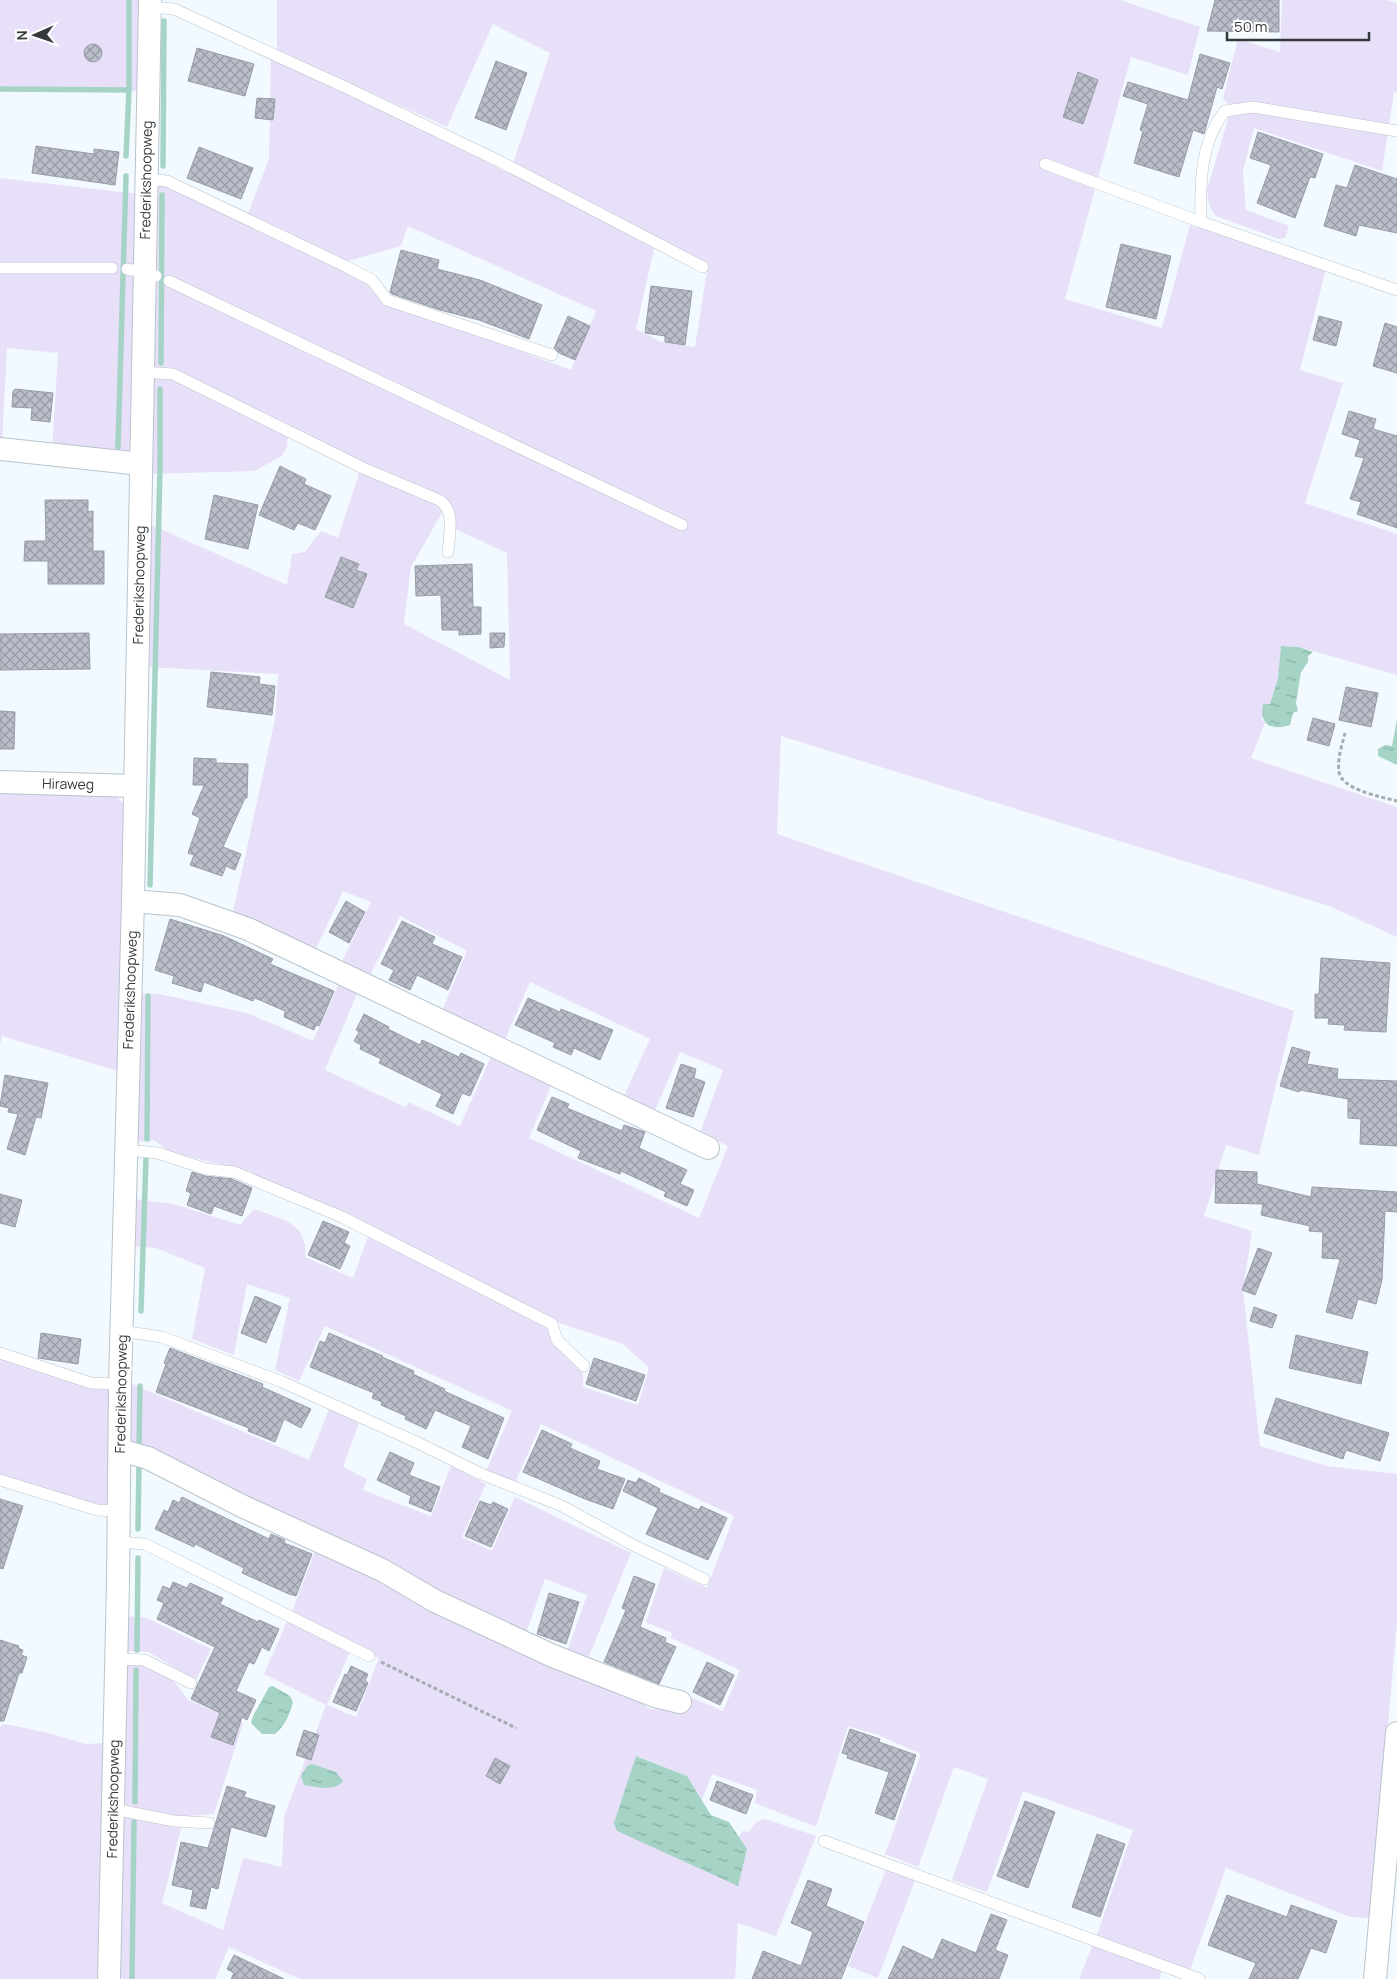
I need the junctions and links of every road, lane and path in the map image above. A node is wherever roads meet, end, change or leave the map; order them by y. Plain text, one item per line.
1 (150, 4) edge
2 (1397, 131) edge
3 (1045, 164) dead end
4 (146, 179) junction
5 (1201, 222) junction
6 (703, 267) dead end
7 (0, 268) edge
8 (112, 268) dead end
9 (169, 281) dead end
10 (1397, 290) edge
11 (552, 355) dead end
12 (143, 372) junction
13 (0, 449) edge
14 (141, 464) junction
15 (682, 525) dead end
16 (448, 552) dead end
17 (1345, 732) dead end
18 (0, 782) edge
19 (135, 786) junction
20 (1397, 801) edge
21 (133, 901) junction
22 (708, 1148) dead end
23 (126, 1150) junction
24 (121, 1331) junction
25 (0, 1353) edge
26 (584, 1366) dead end
27 (120, 1384) junction
28 (120, 1450) junction
29 (0, 1480) edge
30 (119, 1511) junction
31 (119, 1542) junction
32 (704, 1579) dead end
33 (369, 1656) joint
34 (116, 1659) junction
35 (191, 1683) dead end
36 (680, 1702) dead end
37 (516, 1728) dead end
38 (1397, 1733) edge
39 (113, 1808) junction
40 (209, 1823) dead end
41 (824, 1841) dead end
42 (109, 1979) edge
43 (1199, 1979) edge
44 (1375, 1979) edge

1 - 4 street, Frederikshoopweg
1 - 6 lane
2 - 5 lane
3 - 5 lane
4 - 11 lane
4 - 12 street, Frederikshoopweg
5 - 10 lane
7 - 8 lane
9 - 15 lane
12 - 14 street, Frederikshoopweg
12 - 16 lane
13 - 14 street
14 - 19 street, Frederikshoopweg
17 - 20 path
18 - 19 street, Hiraweg
19 - 21 street, Frederikshoopweg
21 - 22 street
21 - 23 street, Frederikshoopweg
23 - 24 street, Frederikshoopweg
23 - 26 lane
24 - 27 street, Frederikshoopweg
24 - 32 lane
25 - 27 lane
27 - 28 street, Frederikshoopweg
28 - 30 street, Frederikshoopweg
28 - 36 street
29 - 30 lane
30 - 31 street, Frederikshoopweg
31 - 33 lane
31 - 34 street, Frederikshoopweg
33 - 37 path
34 - 35 lane
34 - 39 street, Frederikshoopweg
38 - 44 street
39 - 40 lane
39 - 42 street, Frederikshoopweg
41 - 43 lane

